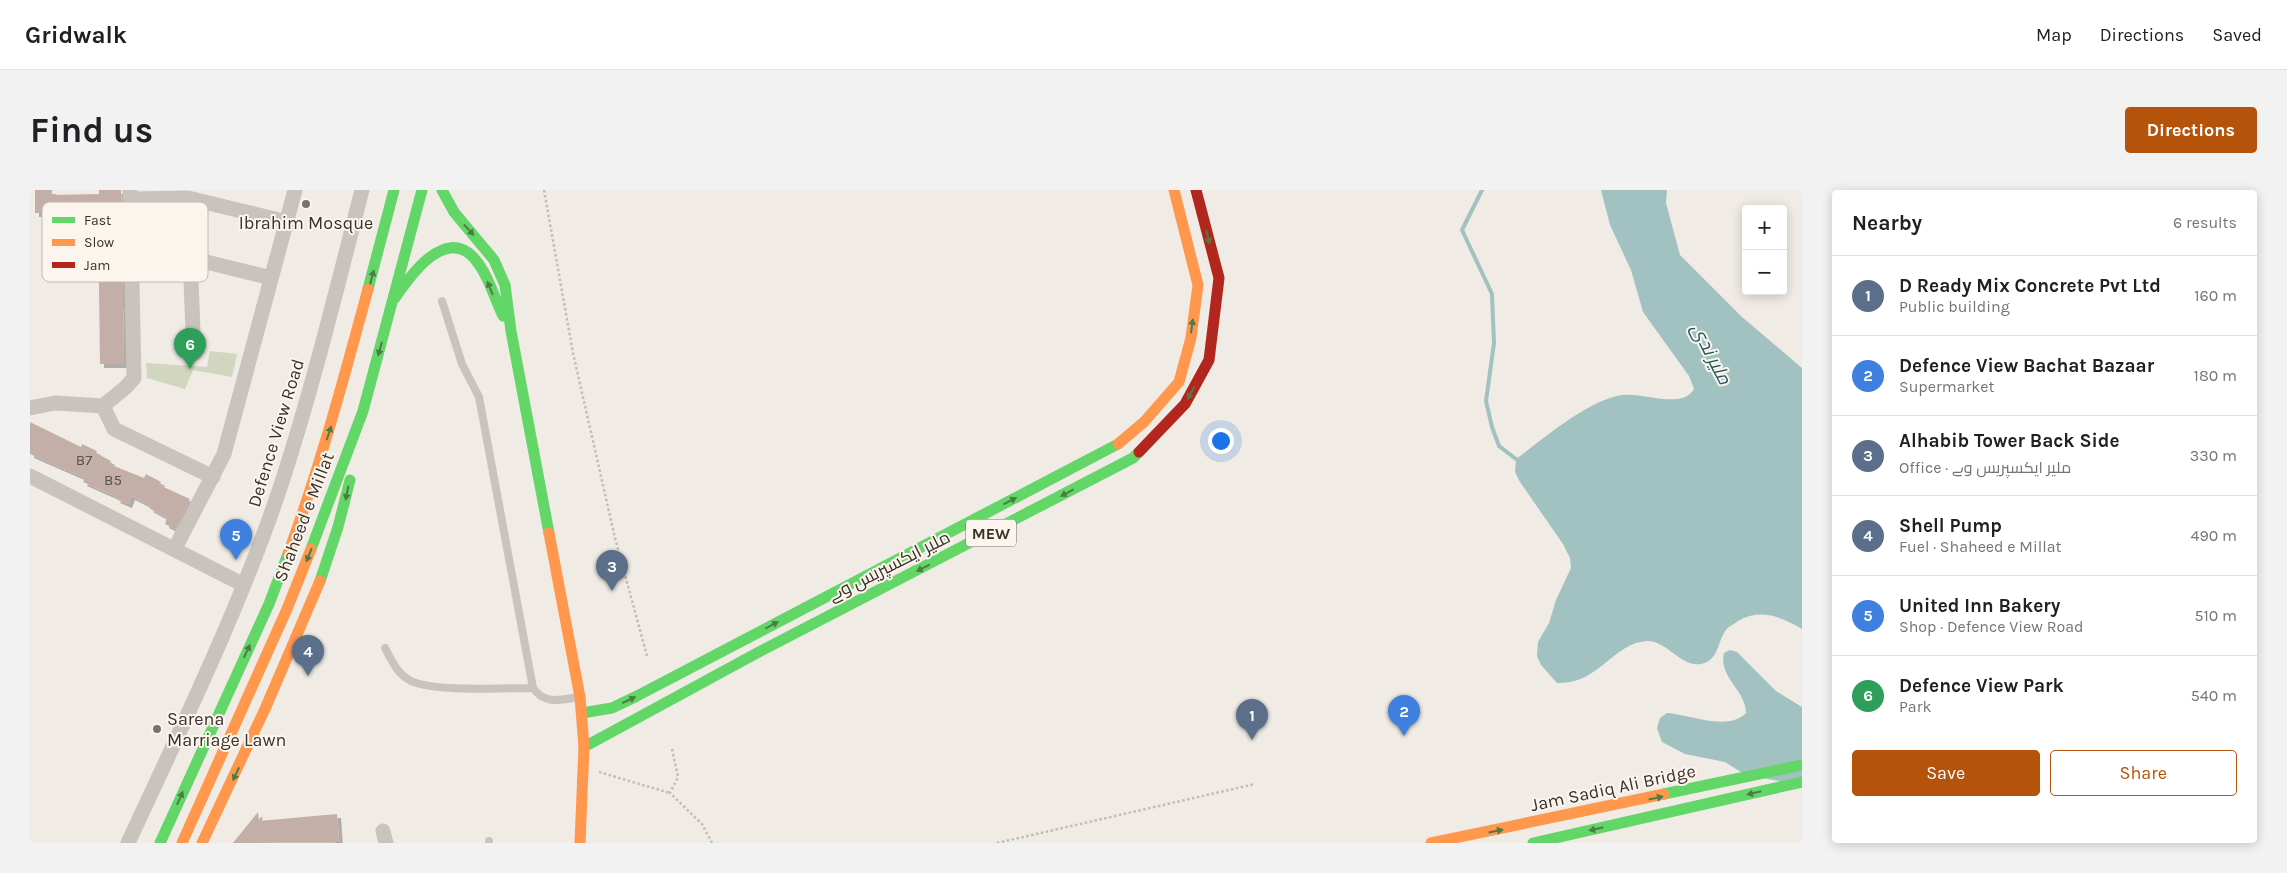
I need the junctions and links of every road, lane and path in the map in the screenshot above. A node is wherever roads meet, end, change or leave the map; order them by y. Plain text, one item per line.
1 (295, 190) edge
2 (362, 190) edge
3 (394, 190) edge
4 (422, 190) edge
5 (442, 190) edge
6 (544, 190) edge
7 (1174, 190) edge
8 (1196, 190) edge
9 (130, 195) edge
10 (204, 202) edge
11 (208, 203) edge
12 (287, 222) junction
13 (208, 262) edge
14 (271, 278) junction
15 (132, 282) edge
16 (191, 282) edge
17 (442, 301) dead end
18 (392, 302) junction
19 (511, 331) junction
20 (194, 354) dead end
21 (103, 406) junction
22 (30, 408) edge
23 (363, 411) junction
24 (30, 476) edge
25 (213, 477) junction
26 (175, 548) junction
27 (244, 585) junction
28 (385, 648) dead end
29 (647, 656) dead end
30 (533, 688) junction
31 (580, 697) junction
32 (582, 713) junction
33 (584, 747) junction
34 (672, 749) dead end
35 (1802, 766) edge
36 (584, 767) junction
37 (1802, 782) edge
38 (1255, 784) dead end
39 (670, 794) junction
40 (128, 843) edge
41 (160, 843) edge
42 (182, 843) edge
43 (202, 843) edge
44 (580, 843) edge
45 (712, 843) edge
46 (997, 843) edge
47 (1431, 843) edge
48 (1533, 843) edge

1 - 12 street
2 - 27 street, Defence View Road
41 -> 3 main road, Shaheed e Millat
4 - 18 main road, Shaheed e Millat
5 -> 19 main road
6 - 29 path
32 -> 7 main road, ملیر ایکسپریس وے / MEW
8 -> 33 main road, ملیر ایکسپریس وے / MEW
9 - 10 street
11 - 12 street
12 - 14 street
13 - 14 street
14 - 25 street
15 - 21 street
16 - 20 street
17 - 30 lane
19 -> 18 main road
18 -> 23 main road, Shaheed e Millat
19 - 31 main road
21 - 22 street
21 - 25 street
23 -> 42 main road, Shaheed e Millat
23 -> 43 main road
24 - 26 street
25 - 26 street
26 - 27 street
27 - 40 street, Defence View Road
28 - 30 lane
30 - 31 lane
31 - 32 main road
32 - 33 main road
33 - 36 main road
34 - 39 path
47 -> 35 main road, Jam Sadiq Ali Bridge
36 - 39 path
36 - 44 main road
37 -> 48 main road, Jam Sadiq Ali Bridge
38 - 46 path
39 - 45 path

